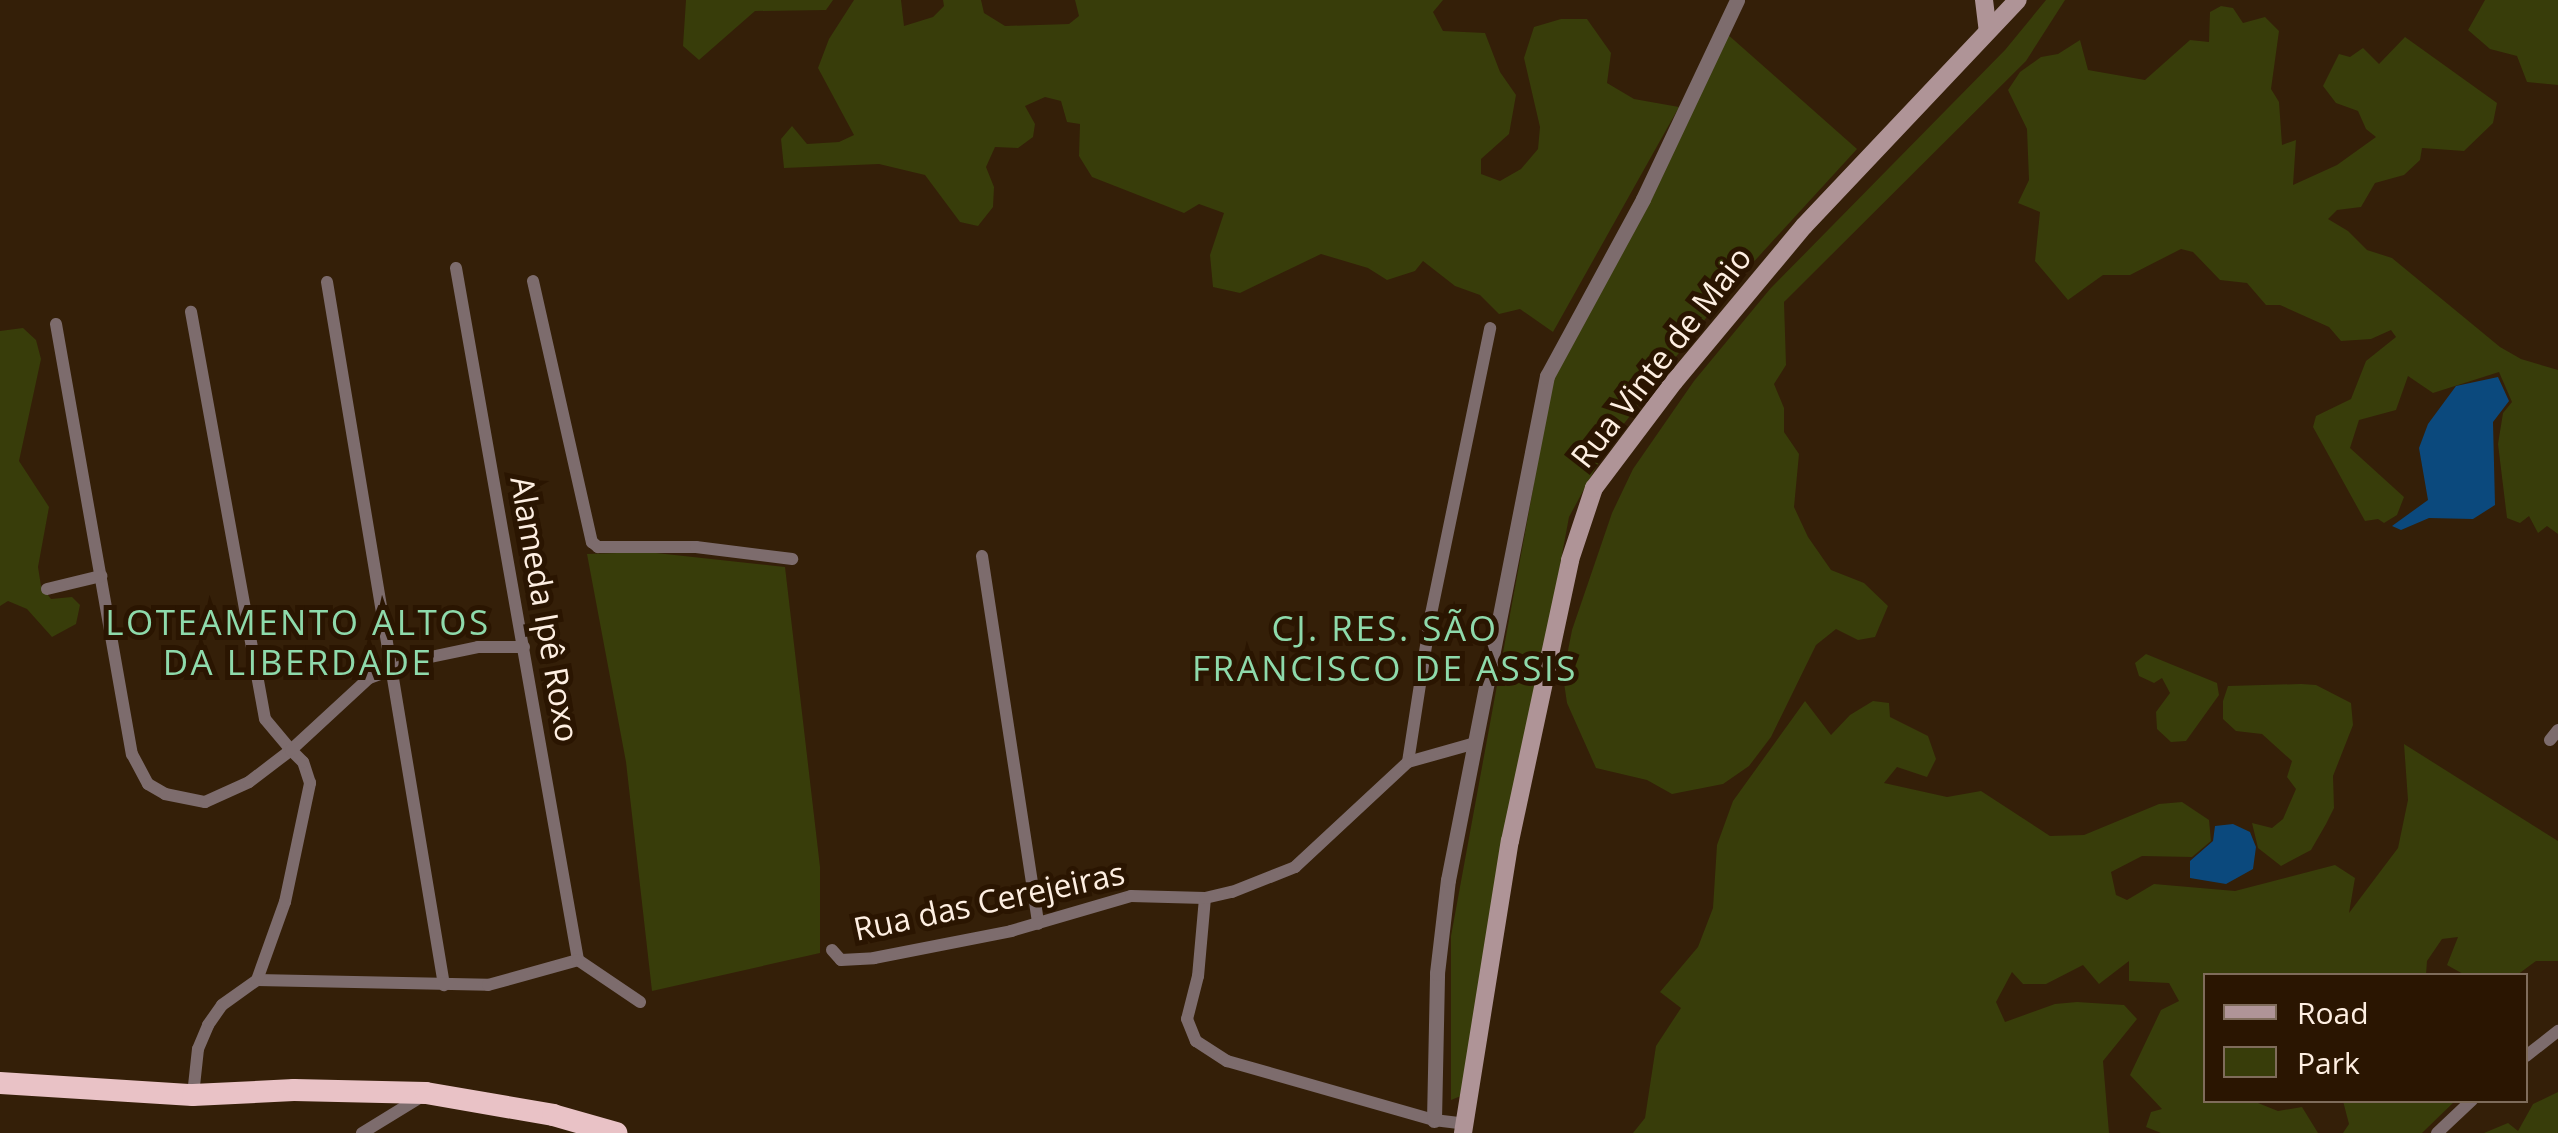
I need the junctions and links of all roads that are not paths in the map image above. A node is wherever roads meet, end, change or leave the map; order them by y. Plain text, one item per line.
1 (1737, 0) edge
2 (1984, 0) edge
3 (2018, 0) edge
4 (1988, 31) junction
5 (456, 268) dead end
6 (533, 281) dead end
7 (327, 282) dead end
8 (191, 312) dead end
9 (56, 324) dead end
10 (1490, 328) dead end
11 (982, 556) dead end
12 (792, 560) dead end
13 (101, 576) junction
14 (47, 589) dead end
15 (524, 646) junction
16 (393, 668) junction
17 (1472, 744) junction
18 (291, 750) junction
19 (1408, 762) junction
20 (1205, 898) junction
21 (1038, 924) junction
22 (832, 950) dead end
23 (578, 960) junction
24 (257, 980) junction
25 (444, 985) junction
26 (640, 1002) dead end
27 (2558, 1031) edge
28 (2528, 1054) edge
29 (0, 1083) edge
30 (426, 1093) junction
31 (193, 1095) junction
32 (2469, 1103) edge
33 (1434, 1120) junction
34 (1464, 1128) edge
35 (362, 1133) edge
36 (616, 1133) edge
37 (2437, 1133) edge

1 - 17 street
2 - 4 main road
3 - 4 main road, Rua Vinte de Maio
4 - 34 main road, Rua Vinte de Maio
5 - 15 street, Alameda Ipê Roxo
6 - 12 street
7 - 16 street
8 - 18 street
9 - 13 street
10 - 19 street
11 - 21 street
13 - 14 street
13 - 18 street
15 - 16 street
15 - 23 street, Alameda Ipê Roxo
16 - 18 street
16 - 25 street
17 - 19 street, Rua das Cerejeiras
17 - 33 street
18 - 24 street
19 - 20 street, Rua das Cerejeiras
20 - 21 street, Rua das Cerejeiras
20 - 33 street
21 - 22 street, Rua das Cerejeiras
23 - 25 street
23 - 26 street
24 - 25 street
24 - 31 street
27 - 28 street
29 - 31 highway
30 - 31 highway
30 - 35 street
30 - 36 highway
32 - 37 street
33 - 34 street

